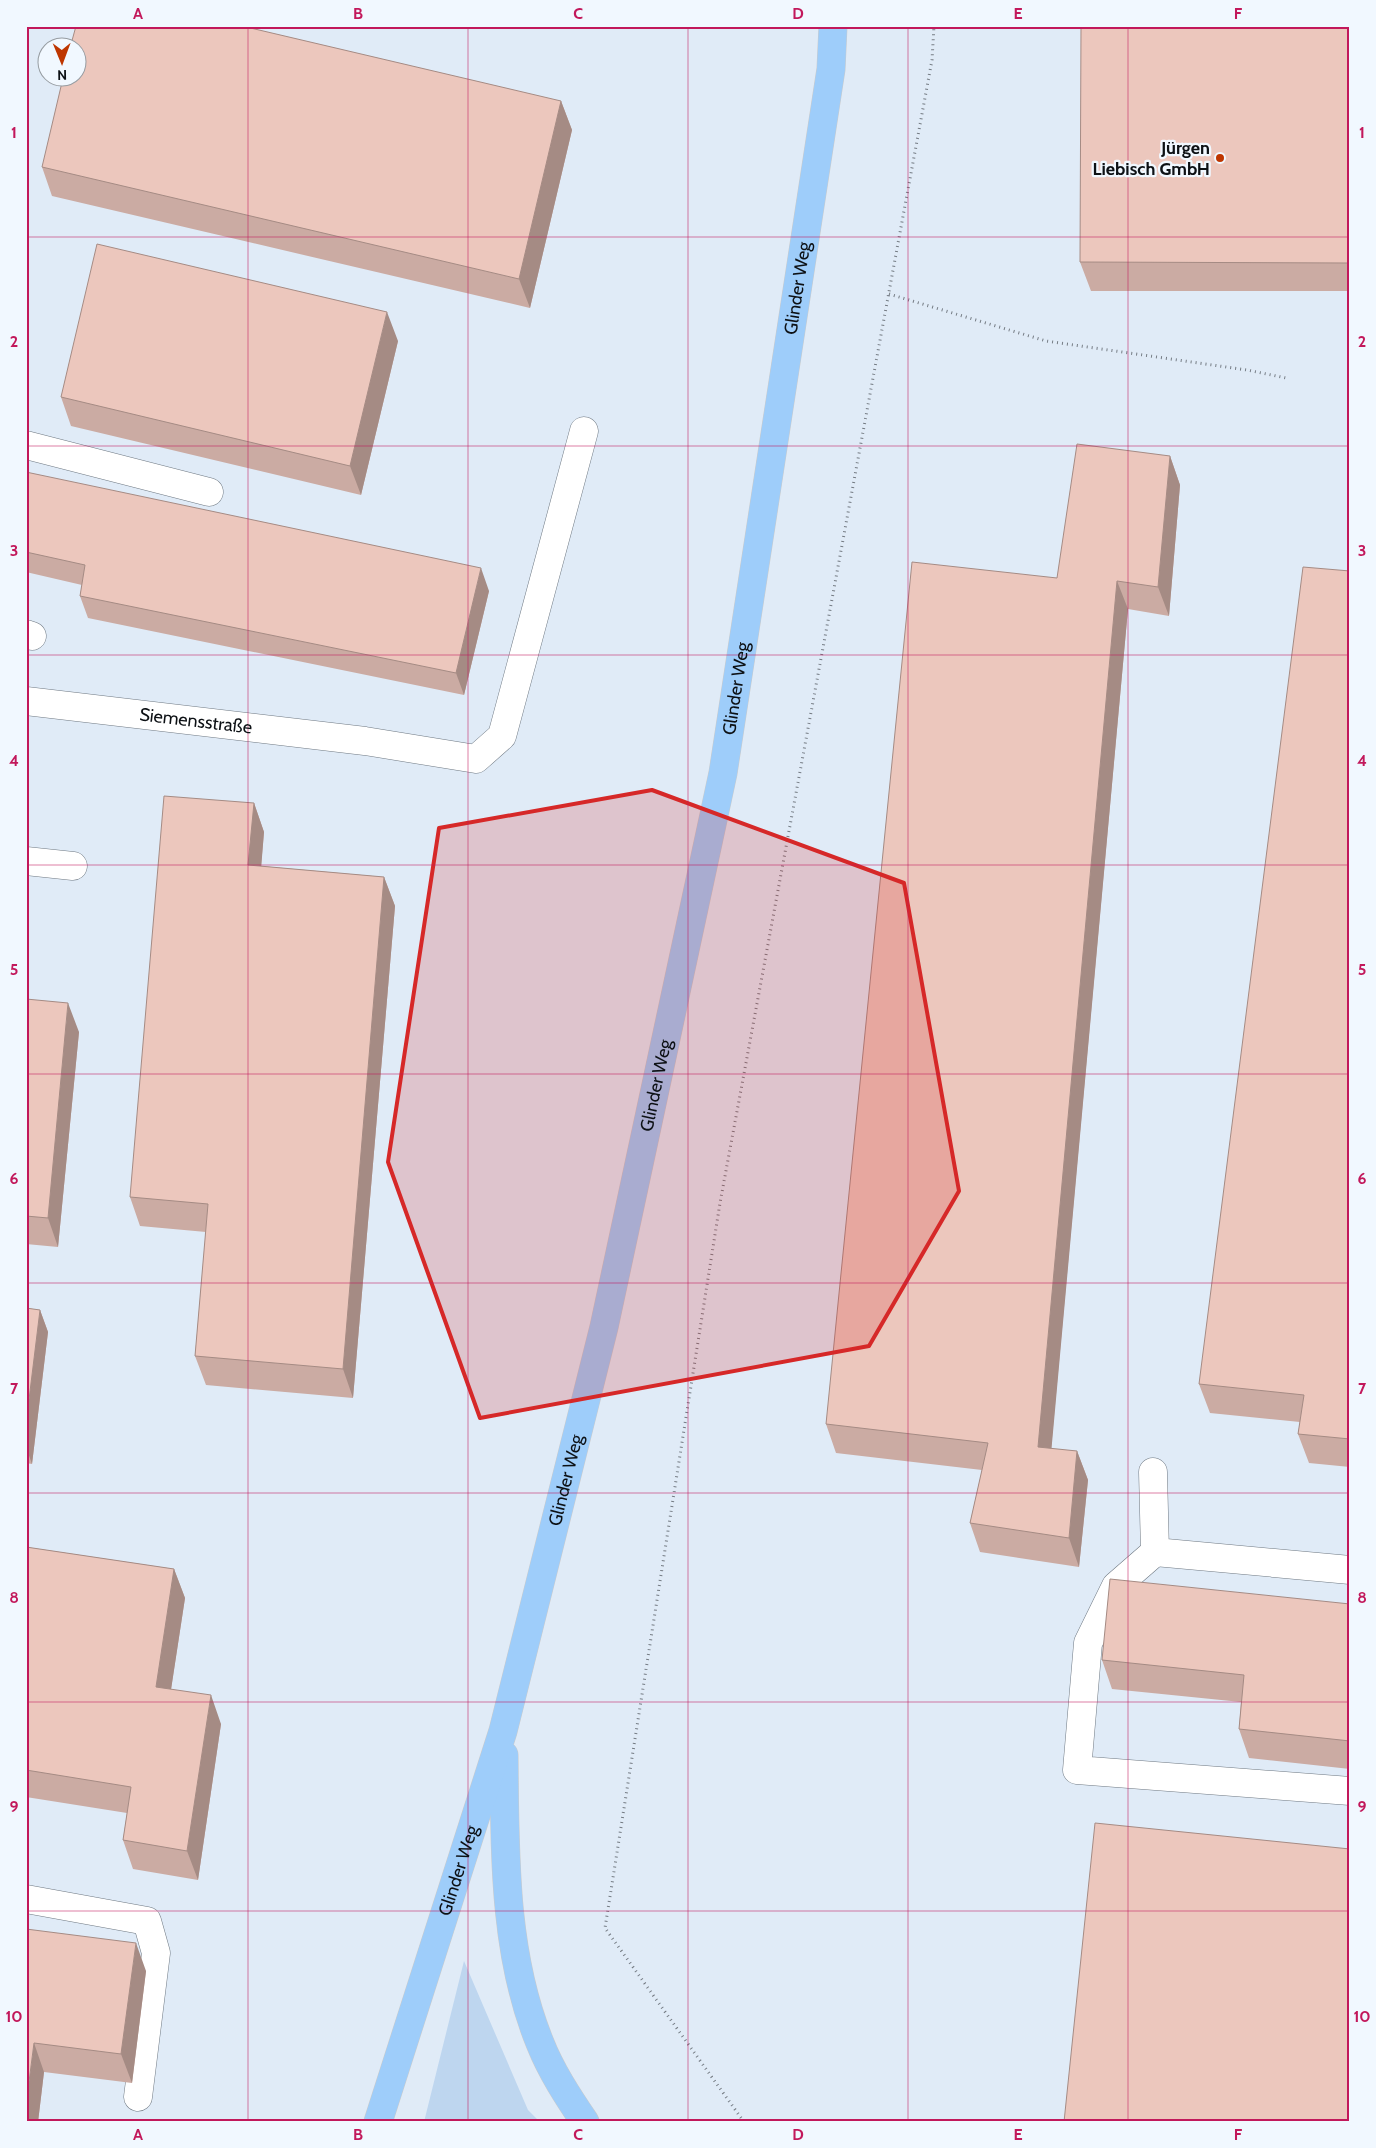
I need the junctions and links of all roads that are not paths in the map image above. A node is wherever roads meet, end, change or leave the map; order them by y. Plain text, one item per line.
1 (833, 26) edge
2 (584, 431) dead end
3 (26, 445) edge
4 (210, 492) dead end
5 (26, 701) edge
6 (27, 864) edge
7 (73, 866) dead end
8 (1153, 1472) dead end
9 (1155, 1552) junction
10 (1350, 1570) edge
11 (503, 1731) junction
12 (1350, 1791) edge
13 (26, 1899) edge
14 (138, 2097) dead end
15 (378, 2122) edge
16 (585, 2122) edge

1 - 11 main road, Glinder Weg
2 - 5 street, Siemensstraße
3 - 4 street
6 - 7 street
8 - 9 street
9 - 10 street
9 - 12 street
11 - 15 main road, Glinder Weg
11 - 16 main road
13 - 14 street

